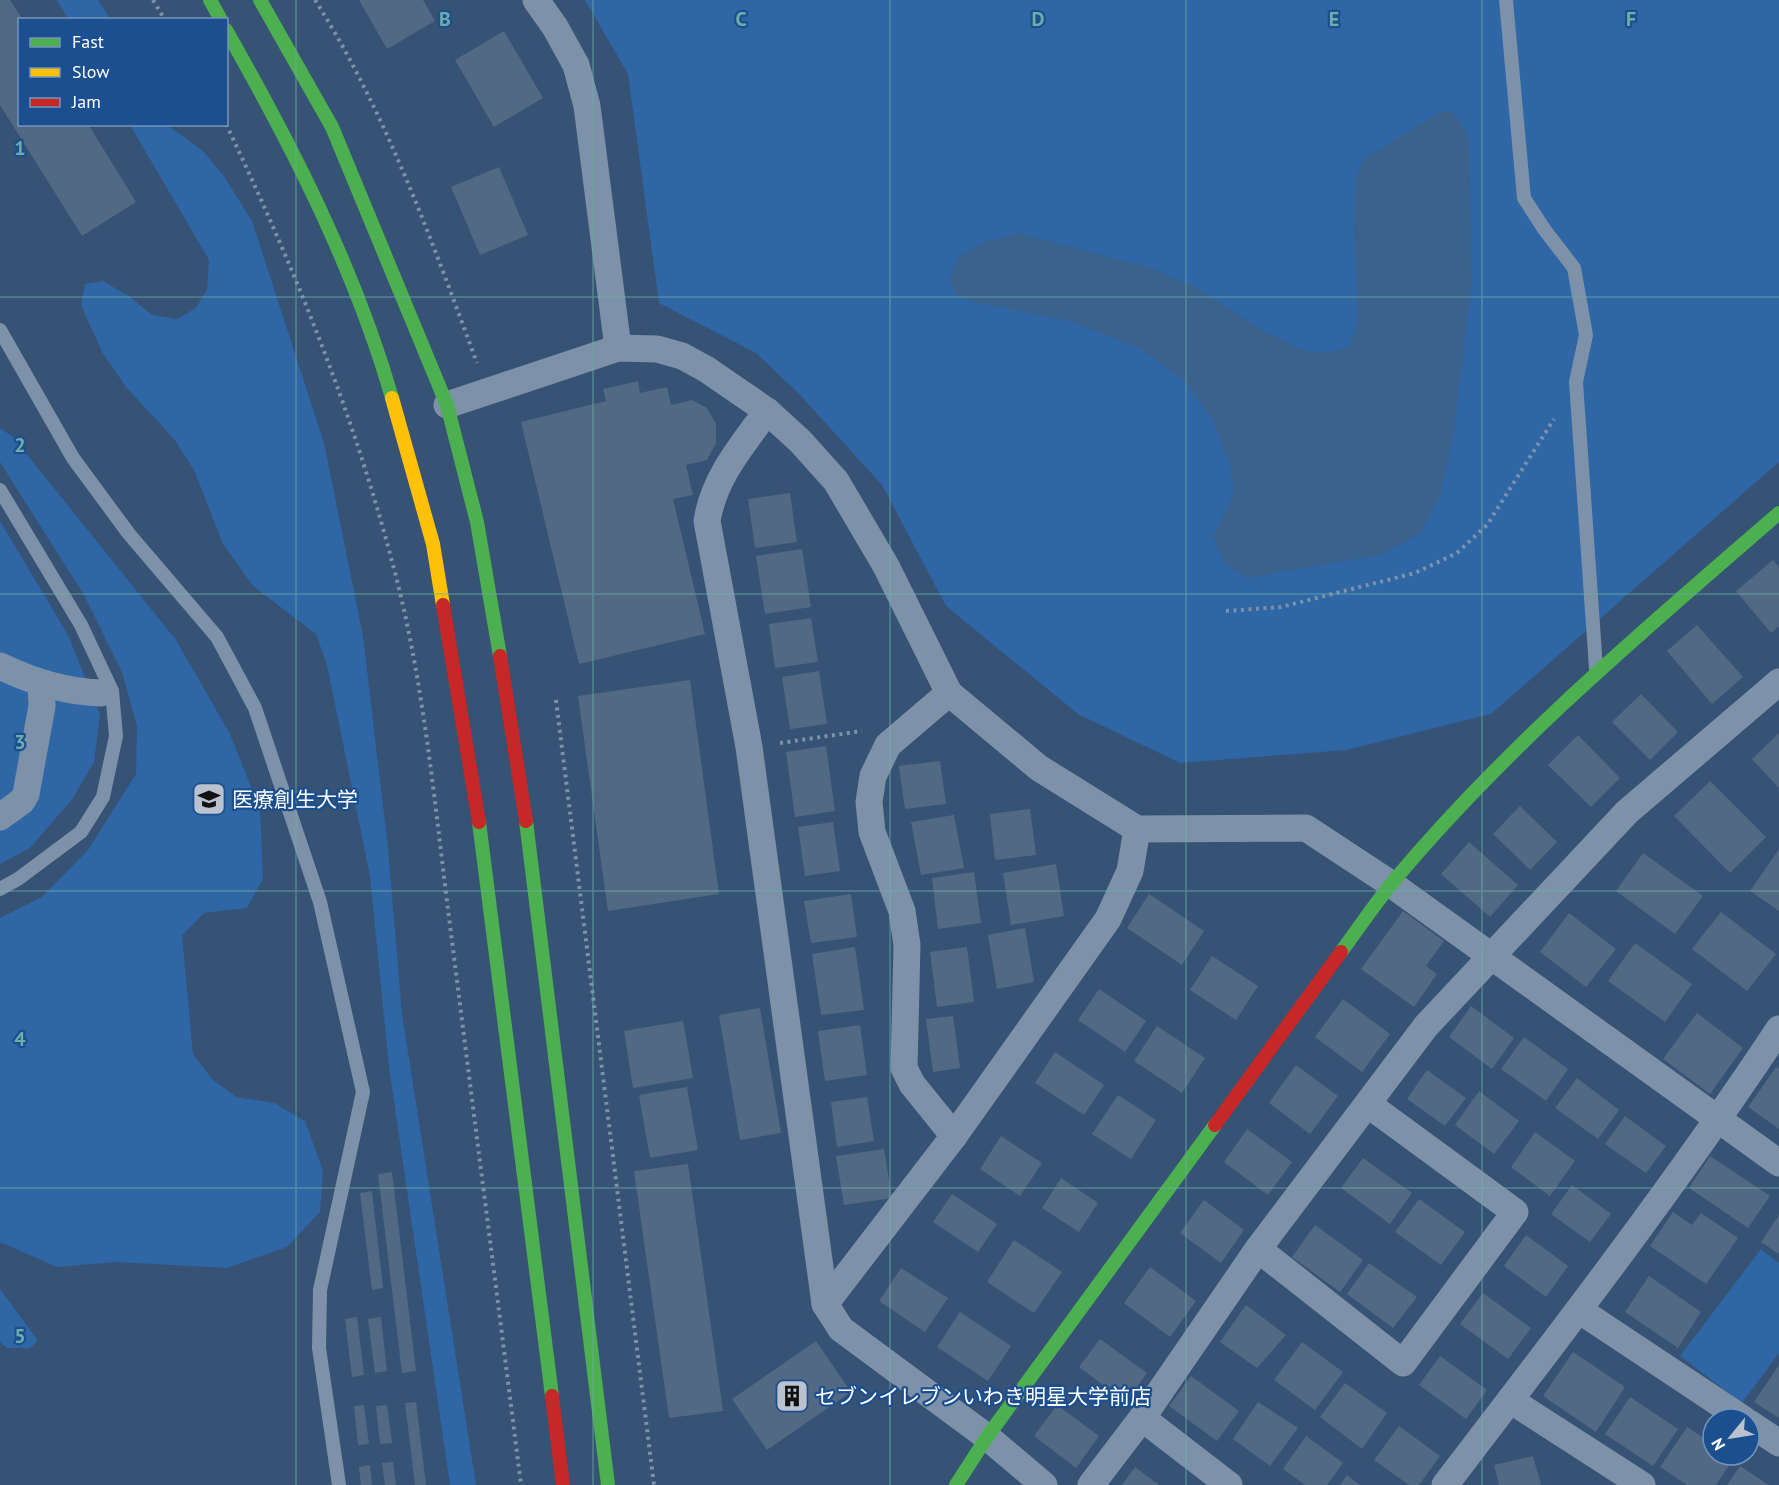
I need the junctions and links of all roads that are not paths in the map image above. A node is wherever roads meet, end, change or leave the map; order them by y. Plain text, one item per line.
1 (210, 0) edge
2 (260, 0) edge
3 (536, 0) edge
4 (1506, 0) edge
5 (219, 18) edge
6 (228, 34) edge
7 (0, 330) edge
8 (618, 348) junction
9 (447, 405) junction
10 (767, 411) junction
11 (0, 490) edge
12 (1779, 513) edge
13 (0, 666) edge
14 (1596, 672) junction
15 (1779, 682) edge
16 (41, 684) junction
17 (101, 693) dead end
18 (949, 693) junction
19 (0, 817) edge
20 (1137, 829) junction
21 (1390, 884) junction
22 (0, 889) edge
23 (1490, 957) junction
24 (1779, 1029) edge
25 (1369, 1105) junction
26 (1718, 1120) junction
27 (954, 1136) junction
28 (1779, 1163) edge
29 (1258, 1249) junction
30 (825, 1304) junction
31 (1579, 1310) junction
32 (1510, 1400) junction
33 (1725, 1407) edge
34 (1142, 1418) junction
35 (1761, 1431) edge
36 (987, 1437) junction
37 (1779, 1443) edge
38 (339, 1485) edge
39 (563, 1485) edge
40 (608, 1485) edge
41 (956, 1485) edge
42 (1044, 1485) edge
43 (1091, 1485) edge
44 (1229, 1485) edge
45 (1446, 1485) edge
46 (1642, 1485) edge

1 - 5 street
2 - 9 street
3 - 8 street
4 - 14 lane
6 - 39 street
7 - 38 lane
8 - 9 street
8 - 10 street
9 - 40 street
10 - 18 street
10 - 30 street
11 - 22 lane
12 - 14 street
13 - 16 street
14 - 21 street
15 - 23 street
16 - 17 street
16 - 19 street
18 - 20 street
18 - 27 street
20 - 21 street
20 - 27 street
21 - 23 street
21 - 36 street
23 - 25 street
23 - 26 street
24 - 26 street
25 - 29 street
25 - 29 street
26 - 28 street
26 - 31 street
27 - 30 street
29 - 34 street
30 - 36 street
31 - 32 street
31 - 33 street
32 - 45 street
32 - 46 street
34 - 43 street
34 - 44 street
35 - 37 street
36 - 41 street
36 - 42 street

